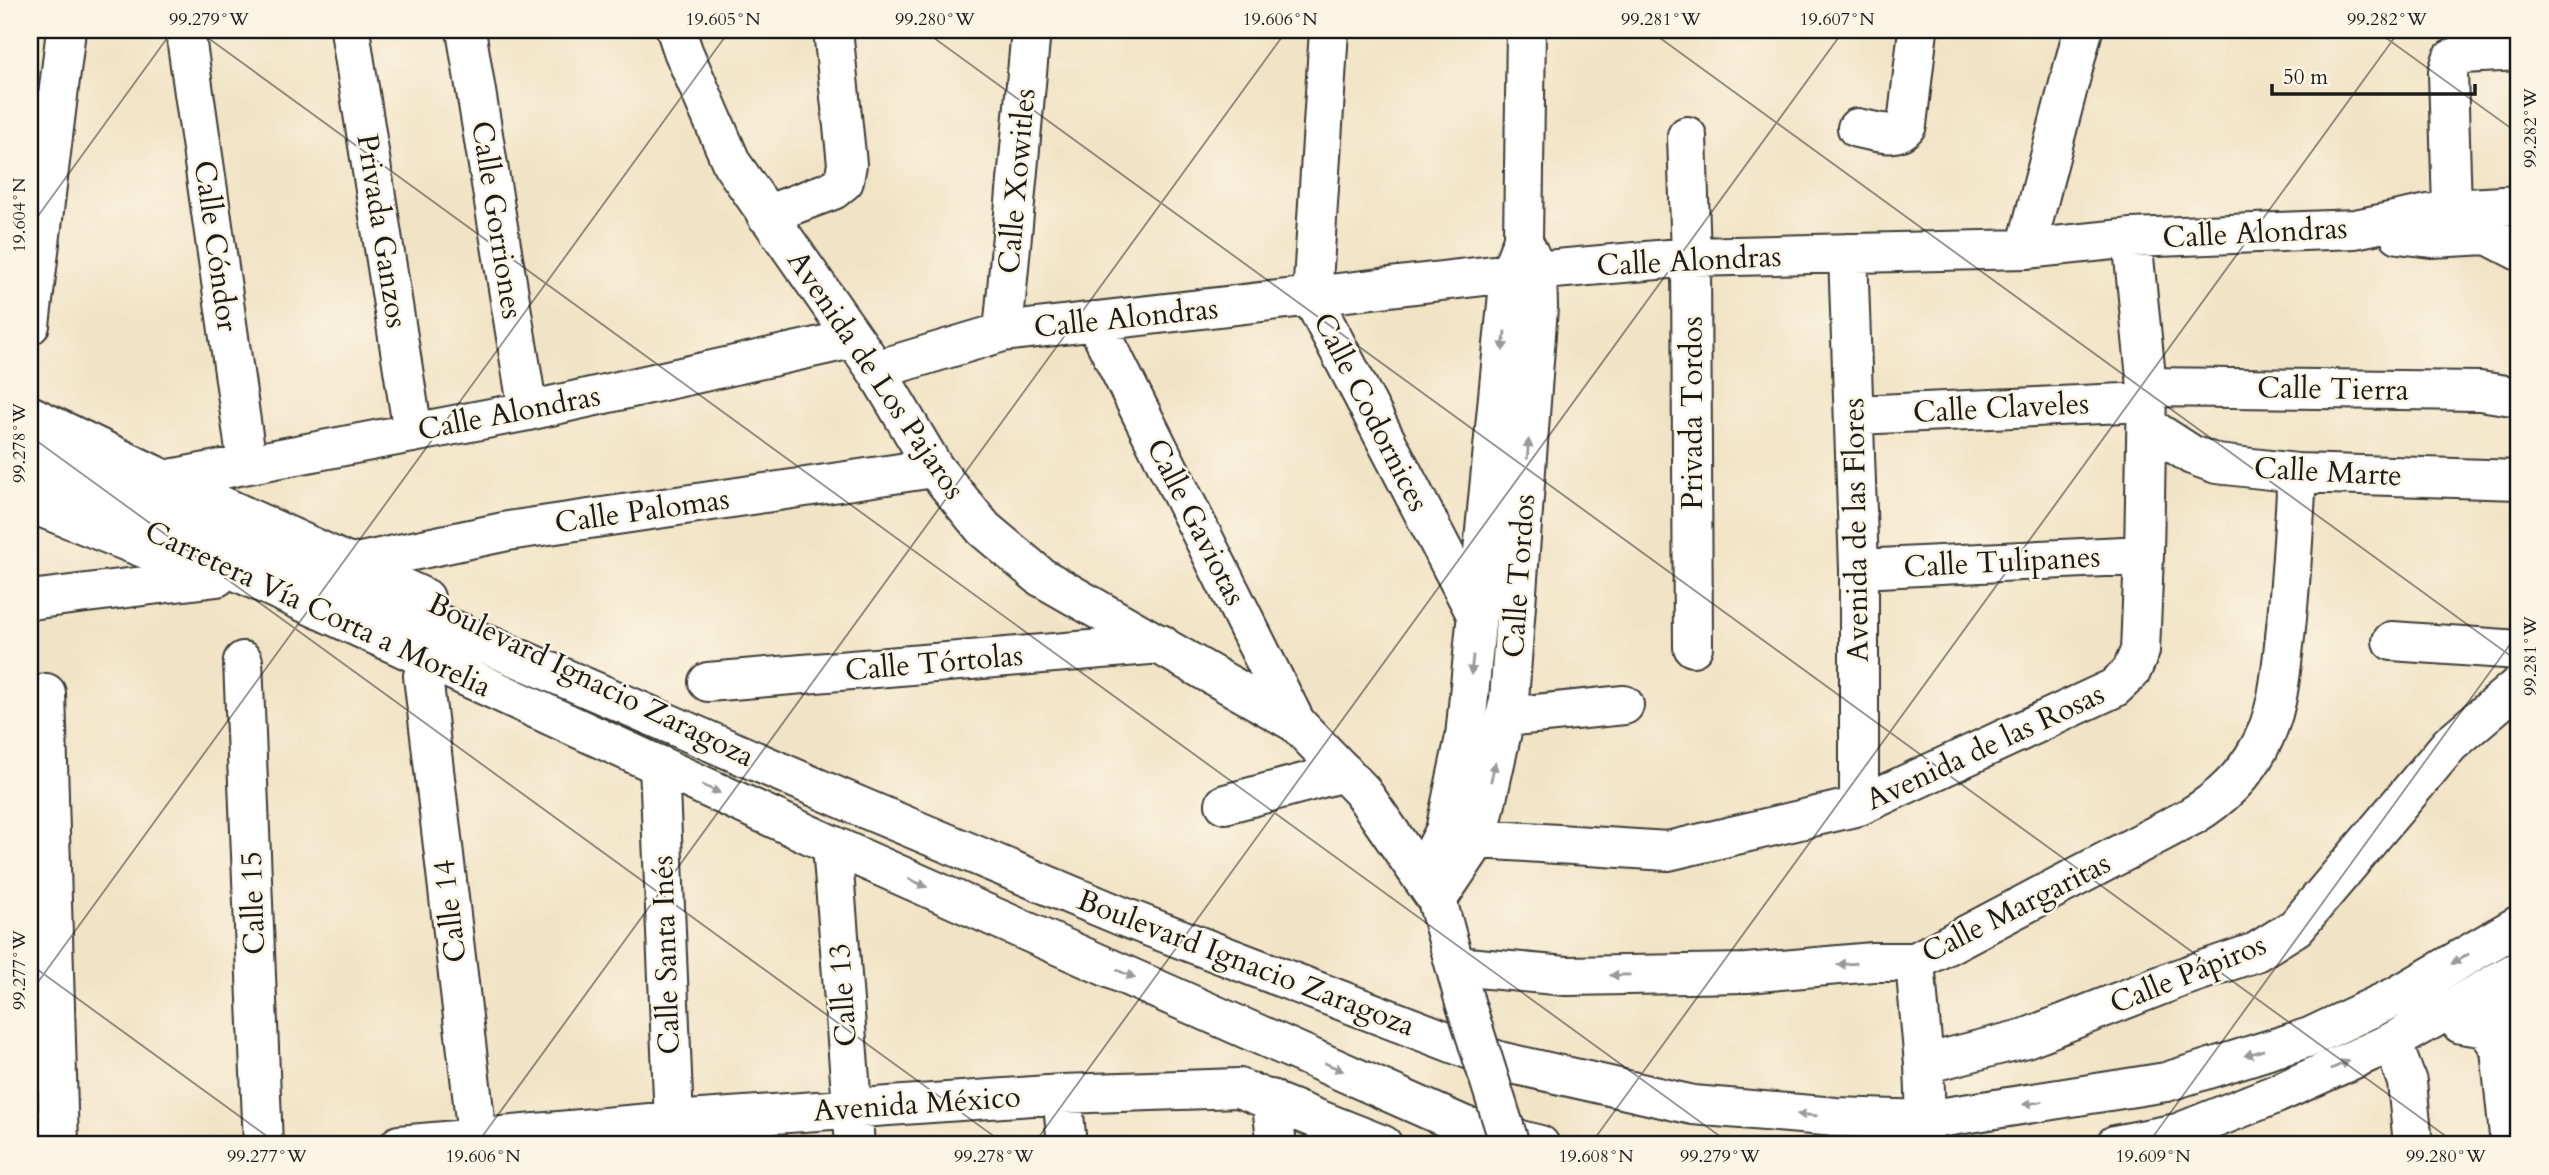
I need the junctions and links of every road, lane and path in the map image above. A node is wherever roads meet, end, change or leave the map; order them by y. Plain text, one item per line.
1 (66, 30) edge
2 (185, 30) edge
3 (350, 30) edge
4 (466, 30) edge
5 (676, 30) edge
6 (833, 30) edge
7 (1031, 30) edge
8 (1329, 30) edge
9 (1526, 30) edge
10 (1918, 30) edge
11 (2083, 30) edge
12 (2519, 51) edge
13 (1857, 128) dead end
14 (1687, 136) dead end
15 (2514, 206) edge
16 (2452, 209) junction
17 (766, 215) junction
18 (2355, 229) junction
19 (2132, 239) junction
20 (2026, 249) junction
21 (2519, 251) edge
22 (1848, 253) junction
23 (1692, 257) junction
24 (1523, 261) junction
25 (1312, 298) junction
26 (31, 307) edge
27 (1095, 321) junction
28 (1003, 332) junction
29 (852, 339) junction
30 (876, 370) junction
31 (2519, 397) edge
32 (2147, 405) junction
33 (528, 411) junction
34 (30, 415) edge
35 (1855, 415) junction
36 (413, 433) junction
37 (30, 445) edge
38 (247, 463) junction
39 (934, 467) junction
40 (2297, 473) junction
41 (30, 480) edge
42 (165, 480) junction
43 (2519, 480) edge
44 (30, 503) edge
45 (2144, 555) junction
46 (351, 564) junction
47 (1859, 569) junction
48 (217, 577) junction
49 (30, 600) edge
50 (1477, 616) junction
51 (2392, 641) dead end
52 (1161, 644) junction
53 (1693, 647) dead end
54 (2519, 650) edge
55 (243, 661) dead end
56 (423, 676) junction
57 (708, 682) dead end
58 (2519, 685) edge
59 (46, 694) dead end
60 (1624, 705) dead end
61 (631, 706) junction
62 (1506, 717) junction
63 (1296, 723) junction
64 (604, 741) junction
65 (659, 765) junction
66 (1344, 772) junction
67 (1224, 804) dead end
68 (1860, 806) junction
69 (1462, 835) junction
70 (832, 845) junction
71 (1429, 888) junction
72 (2519, 925) edge
73 (1915, 962) junction
74 (2519, 970) edge
75 (1460, 983) junction
76 (2435, 1019) junction
77 (2503, 1020) edge
78 (2392, 1042) junction
79 (1924, 1064) junction
80 (2166, 1082) junction
81 (1062, 1094) junction
82 (1271, 1099) junction
83 (852, 1108) junction
84 (1926, 1120) junction
85 (674, 1133) edge
86 (2178, 1133) junction
87 (478, 1142) edge
88 (59, 1145) edge
89 (263, 1145) edge
90 (398, 1145) edge
91 (855, 1145) edge
92 (1067, 1145) edge
93 (1277, 1145) edge
94 (1383, 1145) edge
95 (1510, 1145) edge
96 (1540, 1145) edge
97 (2115, 1145) edge
98 (2413, 1145) edge
99 (2510, 1145) edge

1 - 26 street
2 - 38 street, Calle Cóndor
3 - 36 street, Privada Ganzos
4 - 33 street, Calle Gorriones
5 - 17 street, Avenida de Los Pajaros
6 - 17 street
7 - 28 street, Calle Xowitles
8 - 25 street, Calle Codornices
9 - 24 street, Calle Tordos
10 - 13 street
11 - 20 street
12 - 16 street
14 - 23 street, Privada Tordos
15 - 16 street, Calle Alondras
16 - 18 street, Calle Alondras
17 - 29 street, Avenida de Los Pajaros
18 - 19 street, Calle Alondras
18 - 21 street
19 - 20 street, Calle Alondras
19 - 32 street, Avenida de las Rosas
20 - 22 street, Calle Alondras
22 - 23 street, Calle Alondras
22 - 35 street, Avenida de las Flores
23 - 24 street, Calle Alondras
23 - 53 street, Privada Tordos
24 - 25 street, Calle Alondras
24 -> 50 street, Calle Tordos
62 -> 24 street, Calle Tordos
25 - 27 street, Calle Alondras
25 - 50 street, Calle Codornices
27 - 28 street, Calle Alondras
27 - 63 street, Calle Gaviotas
28 - 30 street, Calle Alondras
29 - 30 street, Avenida de Los Pajaros
29 - 33 street, Calle Alondras
30 - 39 street, Avenida de Los Pajaros
31 - 32 street, Calle Tierra
32 - 35 street, Calle Claveles
32 - 40 street, Calle Marte
32 - 45 street, Avenida de las Rosas
33 - 36 street, Calle Alondras
34 - 42 street, Boulevard Ignacio Zaragoza
35 - 47 street, Avenida de las Flores
36 - 38 street, Calle Alondras
37 - 61 street, Carretera Vía Corta a Morelia
38 - 42 street, Calle Alondras
39 - 46 street, Calle Palomas
39 - 52 street, Avenida de Los Pajaros
40 - 43 street, Calle Marte
40 - 73 street, Calle Margaritas
41 - 64 street, Carretera Vía Corta a Morelia
42 - 46 street, Boulevard Ignacio Zaragoza
44 - 48 street, Boulevard Ignacio Zaragoza
45 - 47 street, Calle Tulipanes
45 - 68 street, Avenida de las Rosas
46 - 61 street, Boulevard Ignacio Zaragoza
47 - 68 street, Avenida de las Flores
48 - 49 street
48 - 56 street, Boulevard Ignacio Zaragoza
50 -> 69 street, Calle Tordos
51 - 54 street
52 - 57 street, Calle Tórtolas
52 - 63 street
55 - 89 street, Calle 15
56 - 64 street, Boulevard Ignacio Zaragoza
56 - 87 street, Calle 14
58 - 79 street, Calle Pápiros
59 - 88 street
60 - 62 street
84 -> 61 street, Boulevard Ignacio Zaragoza
69 -> 62 street, Calle Tordos
63 - 66 street
64 - 65 street, Boulevard Ignacio Zaragoza
65 -> 70 street, Boulevard Ignacio Zaragoza
65 - 85 street, Calle Santa Inés
66 - 67 street
66 - 71 street
68 - 69 street, Avenida de las Rosas
69 - 71 street, Calle Tordos
70 - 83 street, Calle 13
70 -> 96 street, Boulevard Ignacio Zaragoza
71 - 75 street
72 -> 80 street, Boulevard Ignacio Zaragoza
73 -> 75 street, Calle Margaritas
73 - 79 street
74 - 76 street
75 - 95 street, bridge
76 - 77 street
76 - 78 street
77 - 99 street
86 -> 78 street
78 - 98 street
79 - 84 street
80 -> 84 street, Boulevard Ignacio Zaragoza
80 - 86 street
81 - 82 street, Avenida México
81 - 83 street, Avenida México
81 - 92 street
82 - 93 street
82 - 94 street, Avenida México
83 - 85 street, Avenida México
83 - 91 street, Calle 13
85 - 87 street, Avenida México
86 - 97 street
87 - 90 street, Avenida México

